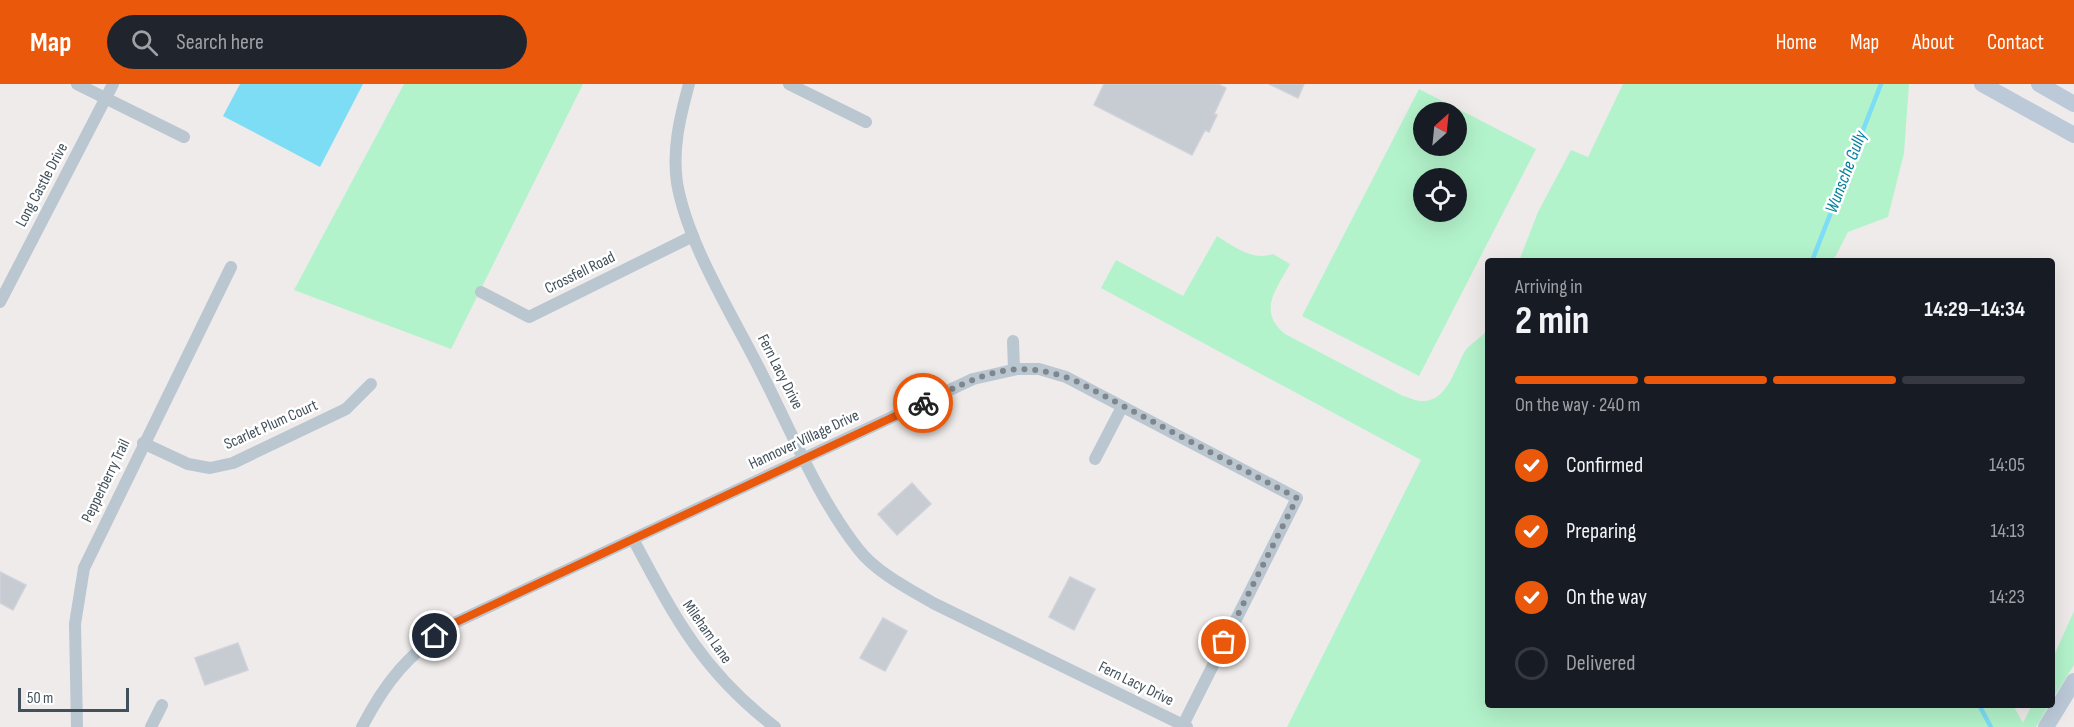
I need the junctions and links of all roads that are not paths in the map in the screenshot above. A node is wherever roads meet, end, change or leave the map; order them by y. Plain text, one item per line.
1 (76, 84) edge
2 (113, 84) edge
3 (689, 84) edge
4 (789, 84) edge
5 (1982, 84) edge
6 (2039, 84) edge
7 (106, 99) junction
8 (2074, 104) edge
9 (866, 122) dead end
10 (2074, 135) edge
11 (184, 137) dead end
12 (693, 236) junction
13 (231, 267) dead end
14 (481, 292) dead end
15 (0, 302) edge
16 (1013, 341) dead end
17 (1014, 369) junction
18 (371, 384) dead end
19 (1122, 407) junction
20 (143, 443) junction
21 (805, 458) junction
22 (1095, 459) dead end
23 (633, 539) junction
24 (2074, 681) edge
25 (162, 705) dead end
26 (1184, 726) edge
27 (76, 727) edge
28 (151, 727) edge
29 (363, 727) edge
30 (775, 727) edge
31 (2046, 727) edge

1 - 7 street
2 - 7 street, Long Castle Drive
3 - 12 street, Fern Lacy Drive
4 - 9 street
5 - 10 main road
6 - 8 main road
7 - 11 street
7 - 15 street, Long Castle Drive
12 - 14 street, Crossfell Road
12 - 21 street, Fern Lacy Drive
13 - 20 street, Pepperberry Trail
16 - 17 street
17 - 19 street, Hannover Village Drive
17 - 21 street, Hannover Village Drive
18 - 20 street, Scarlet Plum Court
19 - 22 street
19 - 26 street, Hannover Village Drive
20 - 27 street, Pepperberry Trail
21 - 23 street, Hannover Village Drive
21 - 26 street, Fern Lacy Drive
23 - 29 street, Hannover Village Drive
23 - 30 street, Mileham Lane
24 - 31 main road
25 - 28 street

